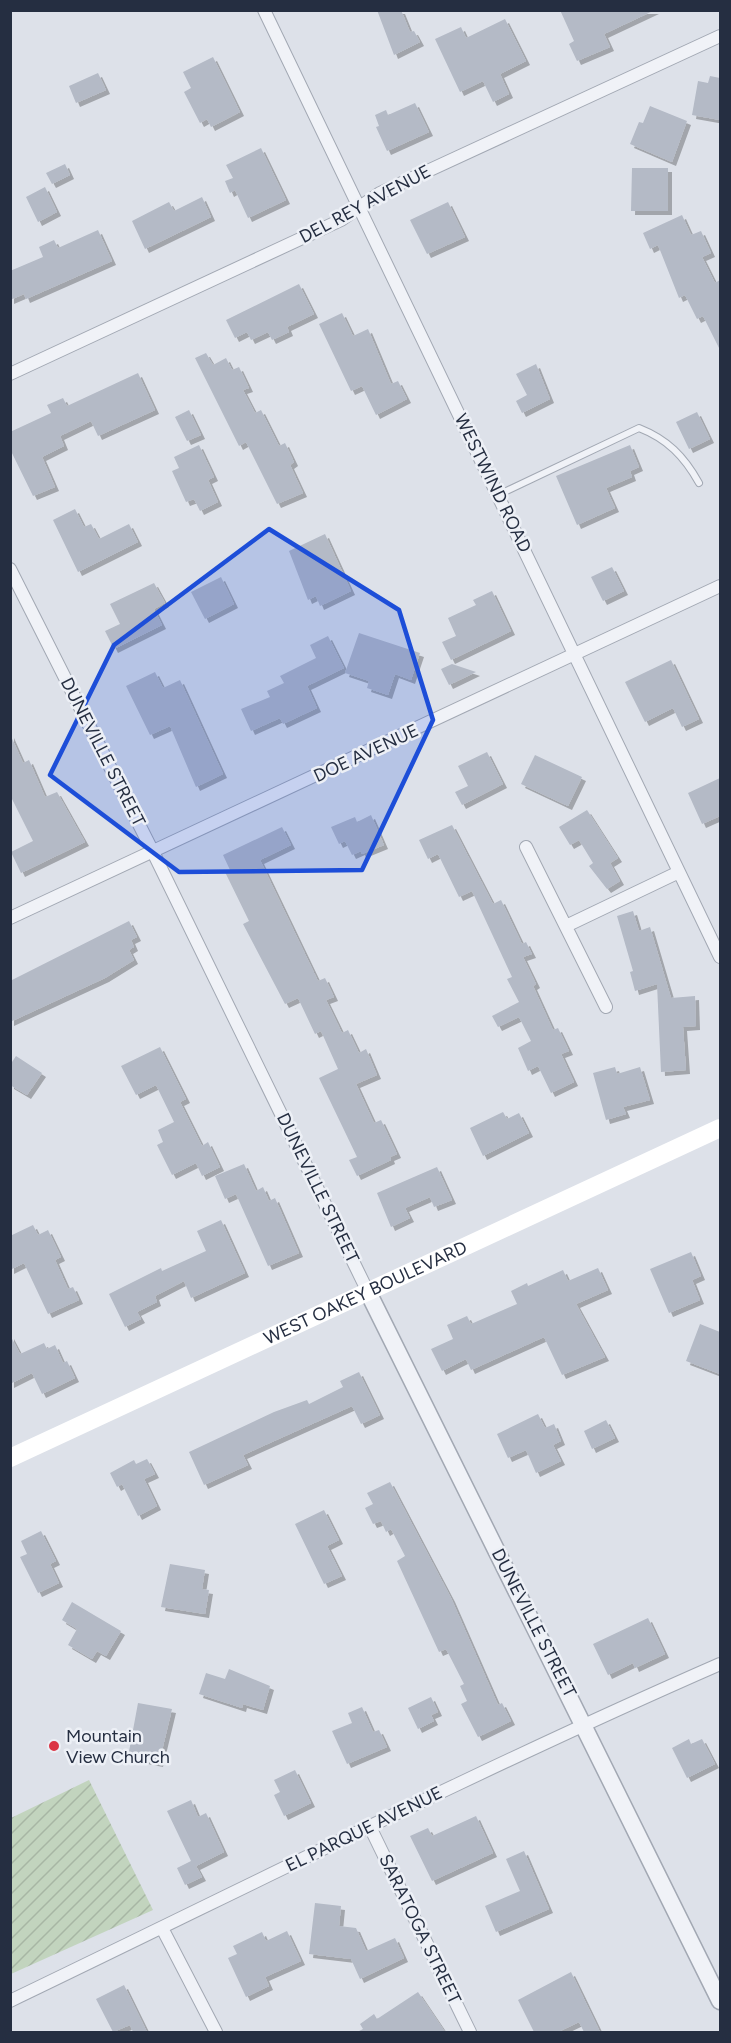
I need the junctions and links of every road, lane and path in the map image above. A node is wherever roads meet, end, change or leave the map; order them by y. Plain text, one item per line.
1 (264, 10) edge
2 (720, 36) edge
3 (360, 207) junction
4 (10, 374) edge
5 (699, 483) dead end
6 (498, 495) junction
7 (10, 569) edge
8 (720, 586) edge
9 (575, 655) junction
10 (526, 847) dead end
11 (153, 852) junction
12 (680, 872) junction
13 (10, 918) edge
14 (566, 926) junction
15 (720, 957) edge
16 (606, 1007) dead end
17 (720, 1128) edge
18 (368, 1292) junction
19 (10, 1458) edge
20 (720, 1664) edge
21 (584, 1724) junction
22 (369, 1825) junction
23 (162, 1928) junction
24 (10, 2001) edge
25 (720, 2001) edge
26 (216, 2032) edge
27 (470, 2032) edge

1 - 3 street, WESTWIND ROAD
2 - 3 street, DEL REY AVENUE
3 - 4 street, DEL REY AVENUE
3 - 6 street, WESTWIND ROAD
5 - 6 lane
6 - 9 street, WESTWIND ROAD
7 - 11 street, DUNEVILLE STREET
8 - 9 street, DOE AVENUE
9 - 11 street, DOE AVENUE
9 - 12 street, WESTWIND ROAD
10 - 14 street
11 - 13 street, DOE AVENUE
11 - 18 street, DUNEVILLE STREET
12 - 14 street
12 - 15 street, WESTWIND ROAD
14 - 16 street
17 - 18 main road, WEST OAKEY BOULEVARD
18 - 19 main road, WEST OAKEY BOULEVARD
18 - 21 street, DUNEVILLE STREET
20 - 21 street, EL PARQUE AVENUE
21 - 22 street, EL PARQUE AVENUE
21 - 25 street, DUNEVILLE STREET
22 - 23 street, EL PARQUE AVENUE
22 - 27 street, SARATOGA STREET
23 - 24 street, EL PARQUE AVENUE
23 - 26 street

